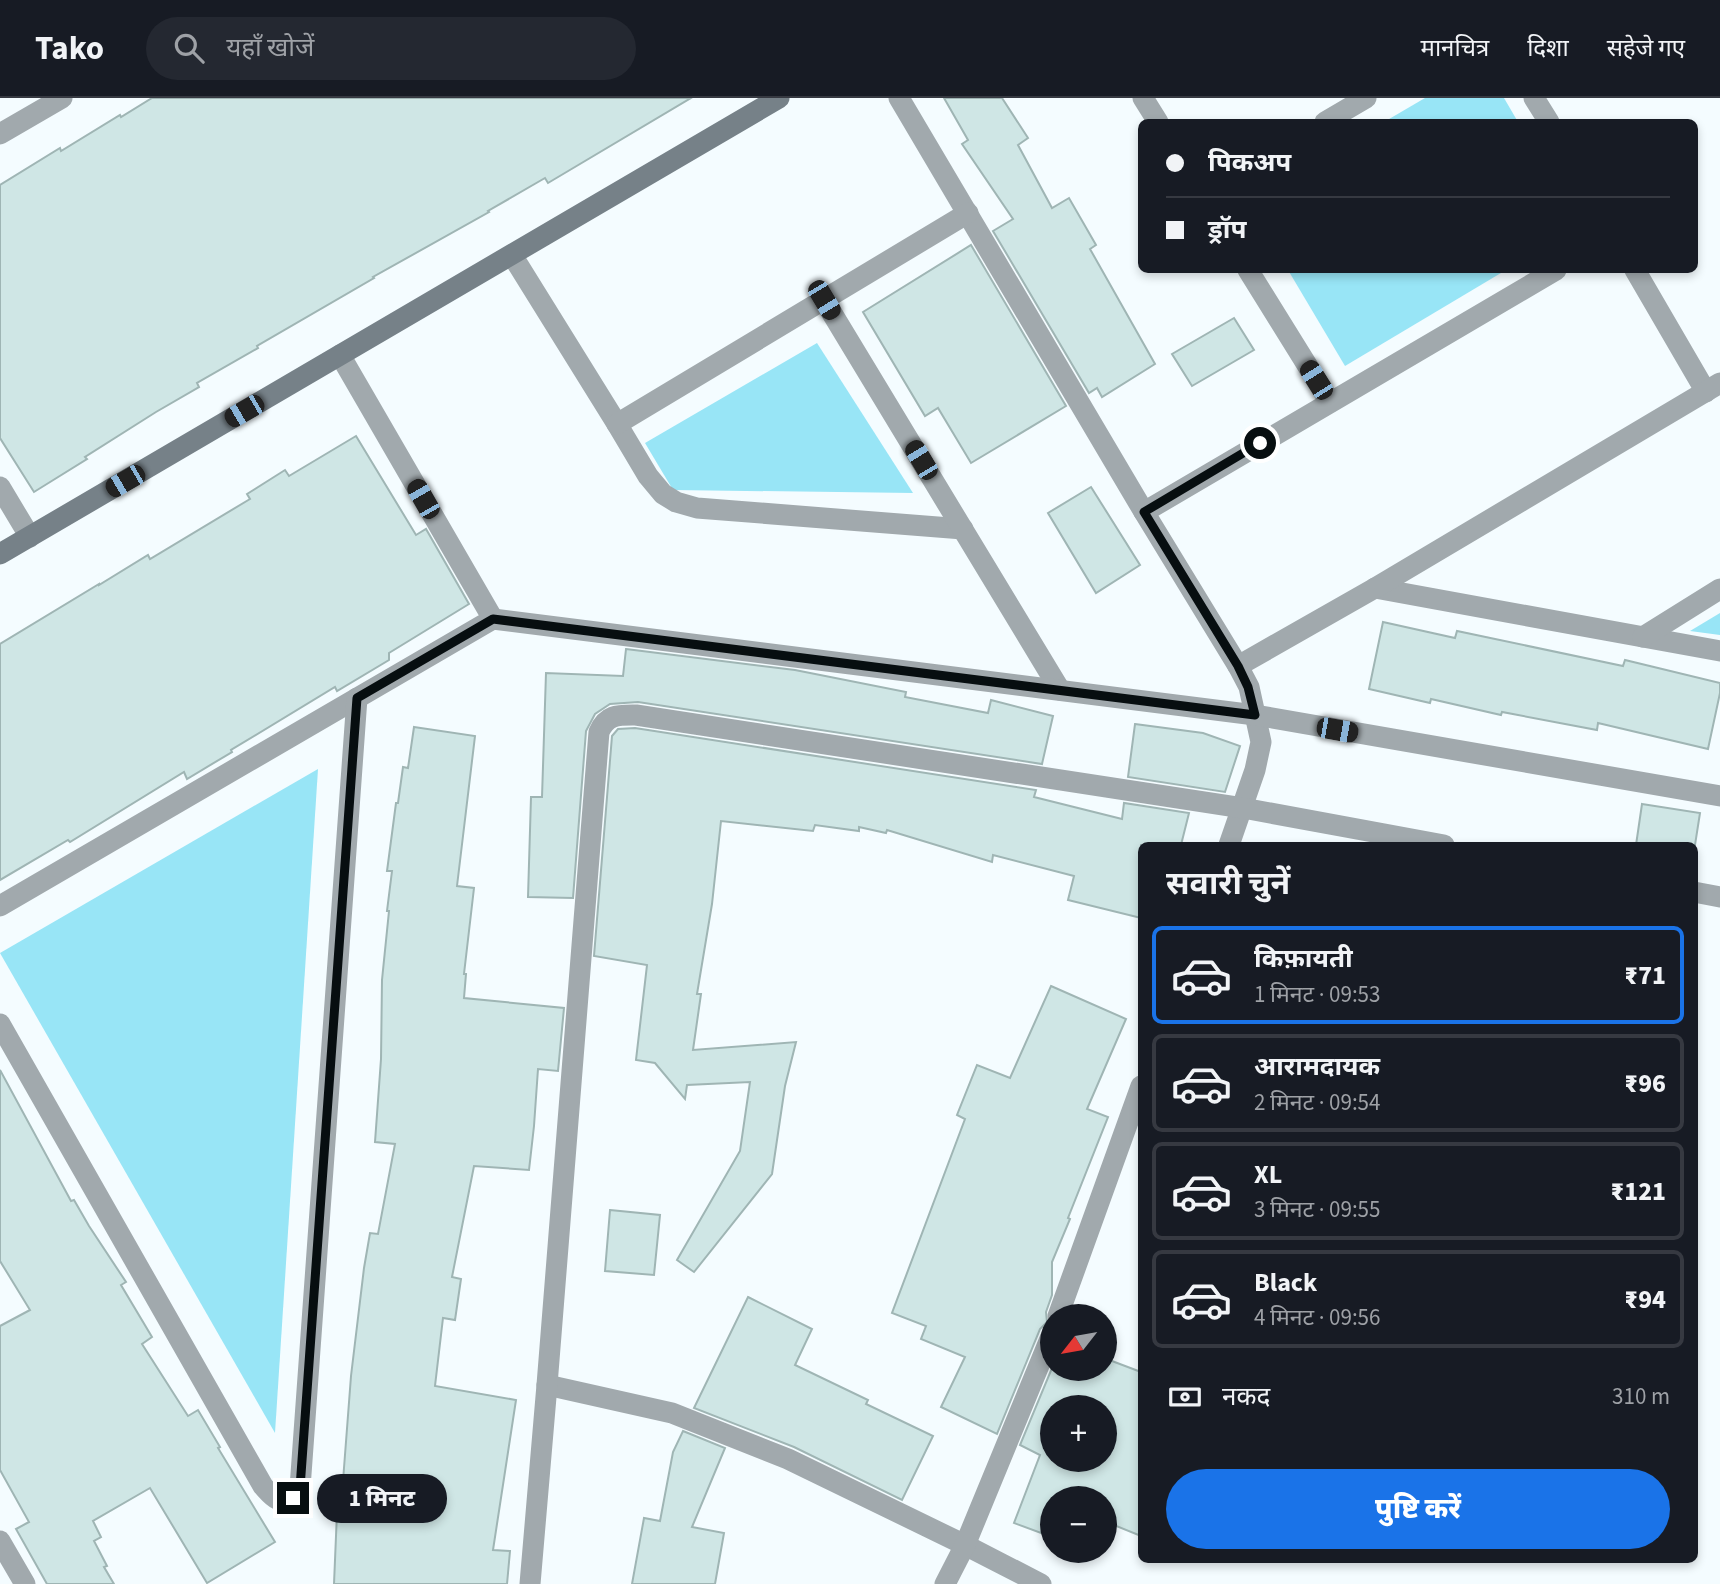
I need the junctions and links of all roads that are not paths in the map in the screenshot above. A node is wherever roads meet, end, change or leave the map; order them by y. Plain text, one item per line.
1 (62, 98) edge
2 (779, 98) edge
3 (899, 98) edge
4 (1143, 98) edge
5 (1366, 98) edge
6 (1534, 98) edge
7 (1156, 119) edge
8 (1330, 119) edge
9 (1547, 119) edge
10 (0, 134) edge
11 (968, 213) junction
12 (512, 255) junction
13 (1250, 273) edge
14 (1551, 273) edge
15 (1637, 273) edge
16 (824, 300) junction
17 (340, 355) junction
18 (1713, 387) edge
19 (1330, 402) junction
20 (617, 424) junction
21 (0, 487) edge
22 (1144, 512) junction
23 (963, 529) junction
24 (30, 537) junction
25 (0, 554) edge
26 (1375, 588) junction
27 (1720, 589) edge
28 (493, 619) junction
29 (1643, 637) junction
30 (1720, 651) edge
31 (1238, 666) junction
32 (1060, 690) junction
33 (357, 698) junction
34 (1255, 715) junction
35 (1720, 796) edge
36 (1242, 808) junction
37 (1230, 842) edge
38 (1428, 842) edge
39 (1698, 893) edge
40 (1720, 897) edge
41 (0, 906) edge
42 (0, 1024) edge
43 (1138, 1094) edge
44 (1062, 1304) edge
45 (1040, 1363) edge
46 (547, 1385) junction
47 (0, 1541) edge
48 (965, 1545) junction
49 (25, 1584) edge
50 (530, 1584) edge
51 (945, 1584) edge
52 (1041, 1584) edge

1 - 10 street
2 - 12 street
3 - 11 street
4 - 7 street
5 - 8 street
6 - 9 street
11 - 16 street
11 - 22 street
12 - 17 street
12 - 20 street
13 - 19 street
14 - 19 street
15 - 18 street
16 - 20 street
16 - 23 street
17 - 24 street
17 - 28 street
18 - 26 street
19 - 22 street
20 - 23 street
21 - 24 street
22 - 31 street
23 - 32 street
24 - 25 street
26 - 29 street
26 - 31 street
27 - 29 street
28 - 32 street
28 - 33 street
29 - 30 street
31 - 34 street
32 - 34 street
33 - 41 street
33 - 42 street
34 - 35 street
34 - 36 street
36 - 37 street
36 - 38 street
36 - 46 street
39 - 40 street
43 - 44 street
45 - 48 street
46 - 48 street
46 - 50 street
47 - 49 street
48 - 51 street
48 - 52 street

